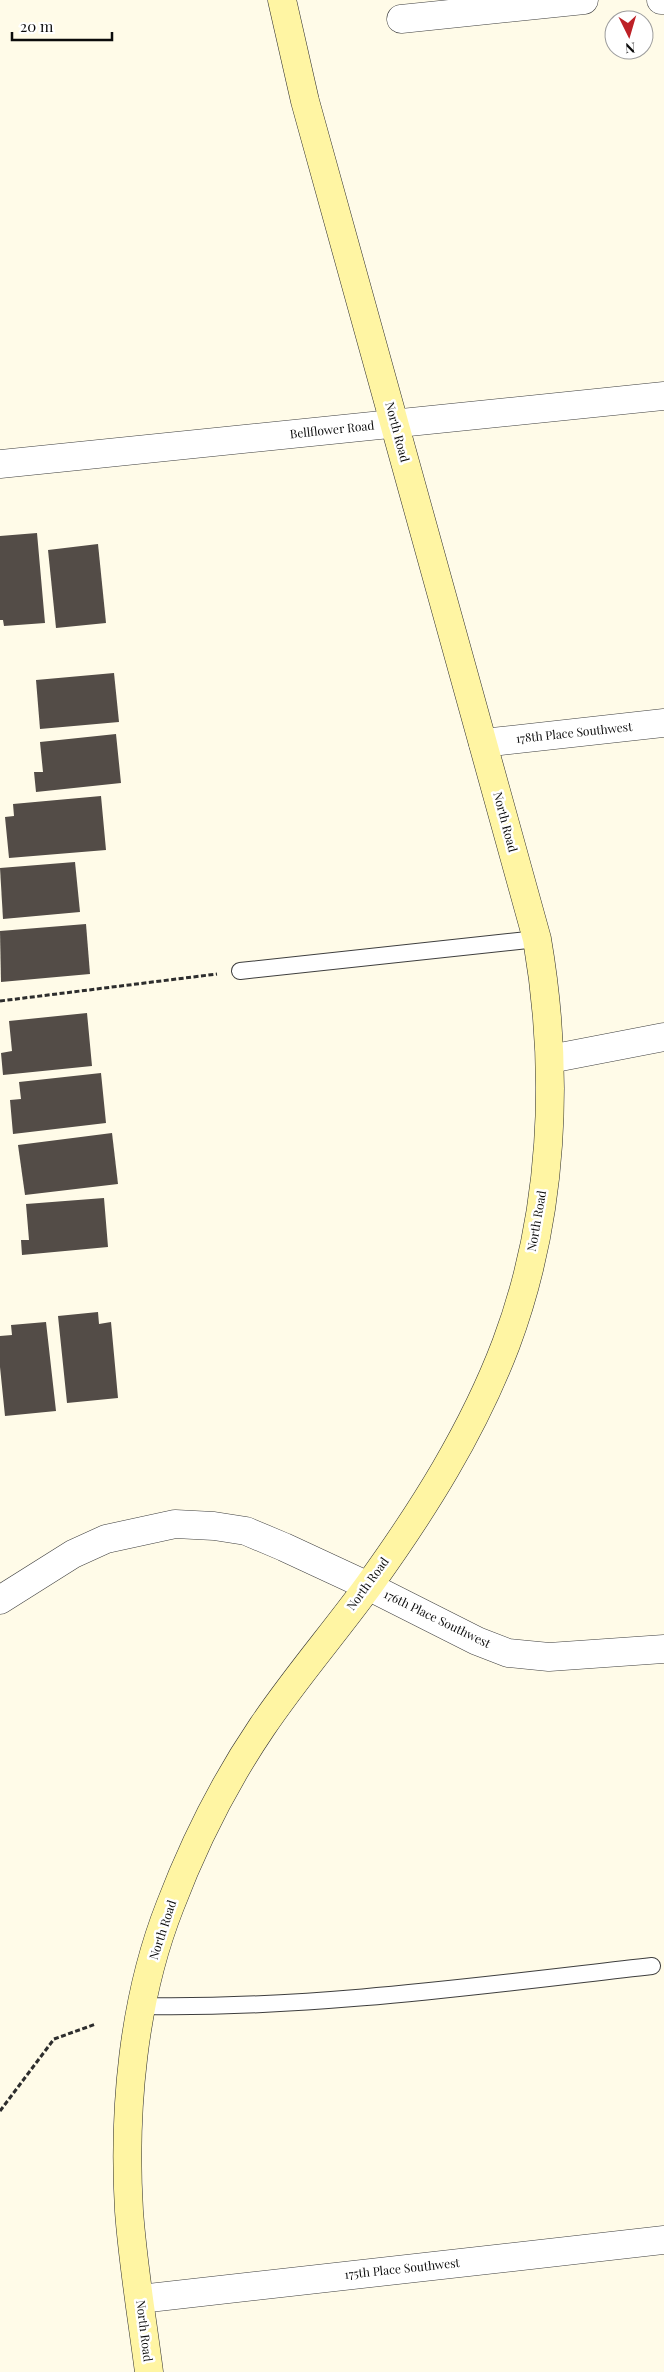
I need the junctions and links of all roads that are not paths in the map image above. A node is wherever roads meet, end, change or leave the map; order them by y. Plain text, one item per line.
1 (282, 0) edge
2 (584, 0) edge
3 (400, 19) dead end
4 (664, 396) edge
5 (395, 423) junction
6 (0, 464) edge
7 (664, 723) edge
8 (483, 743) junction
9 (537, 939) junction
10 (240, 971) road end
11 (664, 1037) edge
12 (550, 1059) junction
13 (368, 1586) junction
14 (0, 1600) edge
15 (664, 1649) edge
16 (652, 1966) dead end
17 (142, 2006) junction
18 (664, 2240) edge
19 (140, 2299) junction
20 (149, 2372) edge

1 - 5 street, North Road
2 - 3 street
4 - 5 street, Bellflower Road
5 - 6 street, Bellflower Road
5 - 8 street, North Road
7 - 8 street, 178th Place Southwest
8 - 9 street, North Road
9 - 10 lane
9 - 12 street, North Road
11 - 12 street
12 - 13 street, North Road
13 - 14 street, 176th Place Southwest
13 - 15 street, 176th Place Southwest
13 - 17 street, North Road
16 - 17 lane
17 - 19 street, North Road
18 - 19 street, 175th Place Southwest
19 - 20 street, North Road

